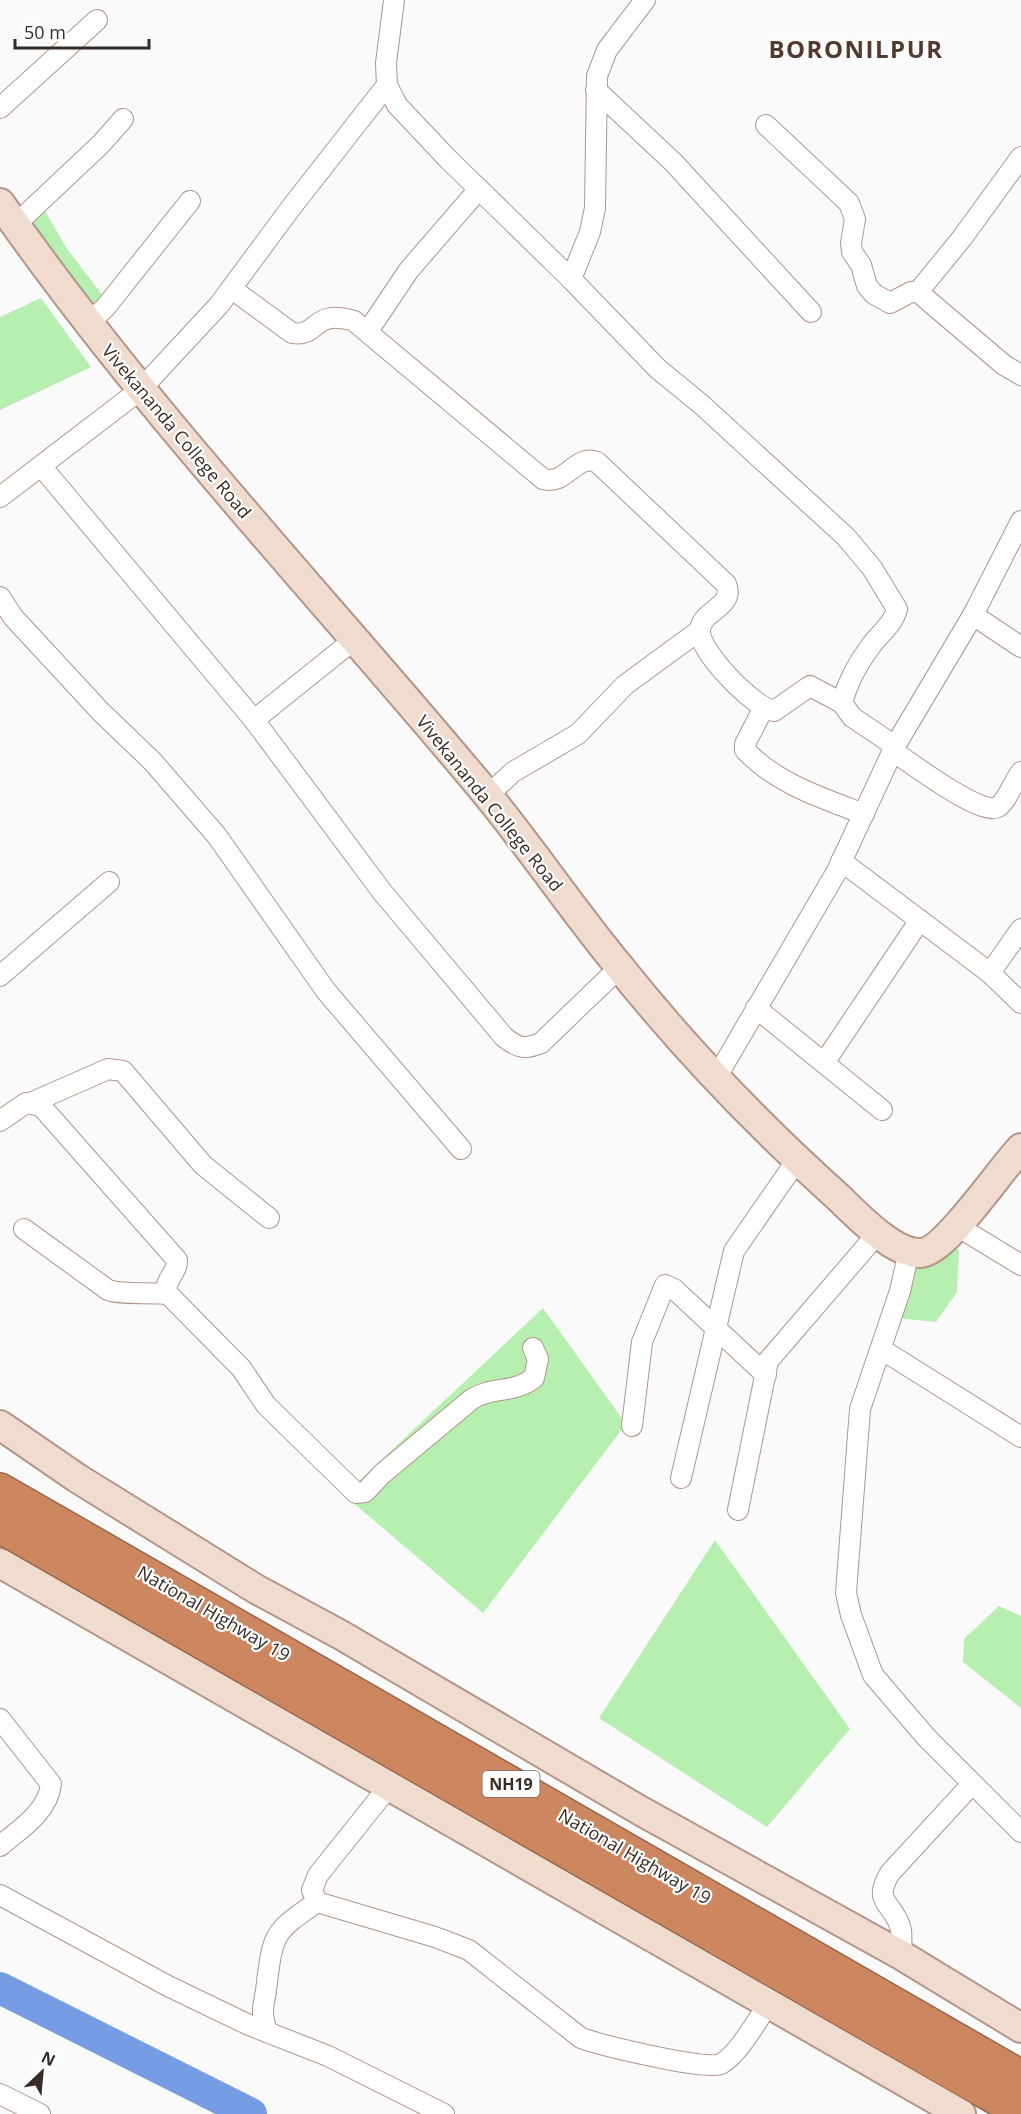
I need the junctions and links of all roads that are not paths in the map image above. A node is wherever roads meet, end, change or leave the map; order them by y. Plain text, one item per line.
1 (393, 0) edge
2 (645, 0) edge
3 (97, 20) dead end
4 (387, 86) junction
5 (596, 90) junction
6 (0, 108) edge
7 (123, 119) dead end
8 (766, 125) dead end
9 (1021, 157) edge
10 (479, 189) junction
11 (190, 201) dead end
12 (8, 214) edge
13 (571, 279) junction
14 (232, 288) junction
15 (918, 292) junction
16 (811, 312) dead end
17 (88, 323) junction
18 (368, 331) junction
19 (1021, 375) edge
20 (140, 390) junction
21 (40, 466) junction
22 (0, 497) edge
23 (1021, 520) edge
24 (0, 597) edge
25 (973, 615) junction
26 (700, 630) junction
27 (355, 639) junction
28 (1021, 647) edge
29 (842, 703) junction
30 (763, 709) junction
31 (254, 720) junction
32 (895, 749) junction
33 (1021, 772) edge
34 (488, 795) junction
35 (864, 814) junction
36 (841, 861) junction
37 (109, 882) dead end
38 (920, 920) junction
39 (1021, 929) edge
40 (620, 968) junction
41 (990, 973) junction
42 (0, 976) edge
43 (1021, 1004) edge
44 (756, 1008) junction
45 (824, 1063) junction
46 (716, 1078) junction
47 (33, 1102) junction
48 (882, 1110) dead end
49 (0, 1121) edge
50 (1021, 1148) edge
51 (461, 1149) dead end
52 (796, 1160) junction
53 (269, 1218) dead end
54 (957, 1226) junction
55 (24, 1229) dead end
56 (878, 1233) junction
57 (909, 1251) junction
58 (1021, 1265) edge
59 (168, 1294) junction
60 (717, 1327) junction
61 (533, 1348) dead end
62 (881, 1349) junction
63 (765, 1375) junction
64 (0, 1425) edge
65 (632, 1426) dead end
66 (1021, 1437) edge
67 (681, 1478) dead end
68 (0, 1491) edge
69 (738, 1510) dead end
70 (0, 1526) edge
71 (0, 1563) edge
72 (0, 1719) edge
73 (972, 1784) junction
74 (382, 1795) dead end
75 (1021, 1832) edge
76 (0, 1846) edge
77 (0, 1895) edge
78 (317, 1902) junction
79 (901, 1955) junction
80 (769, 2003) junction
81 (1021, 2028) edge
82 (267, 2032) junction
83 (1021, 2078) edge
84 (0, 2094) edge
85 (29, 2112) edge
86 (1021, 2112) edge
87 (444, 2114) edge
88 (961, 2114) edge

1 - 4 street
2 - 5 street
3 - 6 street
4 - 10 street
4 - 14 street
5 - 13 street
5 - 16 street
7 - 12 street
8 - 15 street
9 - 15 street
10 - 13 street
10 - 18 street
11 - 17 street
12 - 17 main road, Vivekananda College Road
13 - 29 street
14 - 18 street
14 - 20 street
15 - 19 street
17 - 20 main road, Vivekananda College Road
18 - 26 street
20 - 21 street
20 - 27 main road, Vivekananda College Road
21 - 22 street
21 - 31 street
23 - 25 street
24 - 51 street
25 - 28 street
25 - 32 street
26 - 30 street
26 - 34 street
27 - 31 street
27 - 34 main road, Vivekananda College Road
29 - 30 street
29 - 32 street
30 - 35 street
31 - 40 street
32 - 33 street
32 - 35 street
34 - 40 main road, Vivekananda College Road
35 - 36 street
36 - 38 street
36 - 44 street
37 - 42 street
38 - 41 street
38 - 45 street
39 - 41 street
40 - 46 main road, Vivekananda College Road
41 - 43 street
44 - 45 street
44 - 46 street
45 - 48 street
46 - 52 main road, Vivekananda College Road
47 - 49 street
47 - 53 street
47 - 59 street
50 - 54 main road
52 - 56 main road, Vivekananda College Road
52 - 60 street
54 - 57 main road
54 - 58 street
55 - 59 street
56 - 57 main road, Vivekananda College Road
56 - 63 street
57 - 62 street
59 - 61 street
60 - 63 street
60 - 65 street
60 - 67 street
62 - 66 street
62 - 73 street
63 - 69 street
64 - 79 main road
68 - 83 highway, National Highway 19 / NH19
70 - 86 highway, NH19
71 - 80 main road
72 - 76 street
73 - 75 street
73 - 79 street
74 - 78 street
77 - 82 street
78 - 80 street
78 - 82 street
79 - 81 main road
80 - 88 main road
82 - 87 street
84 - 85 street

